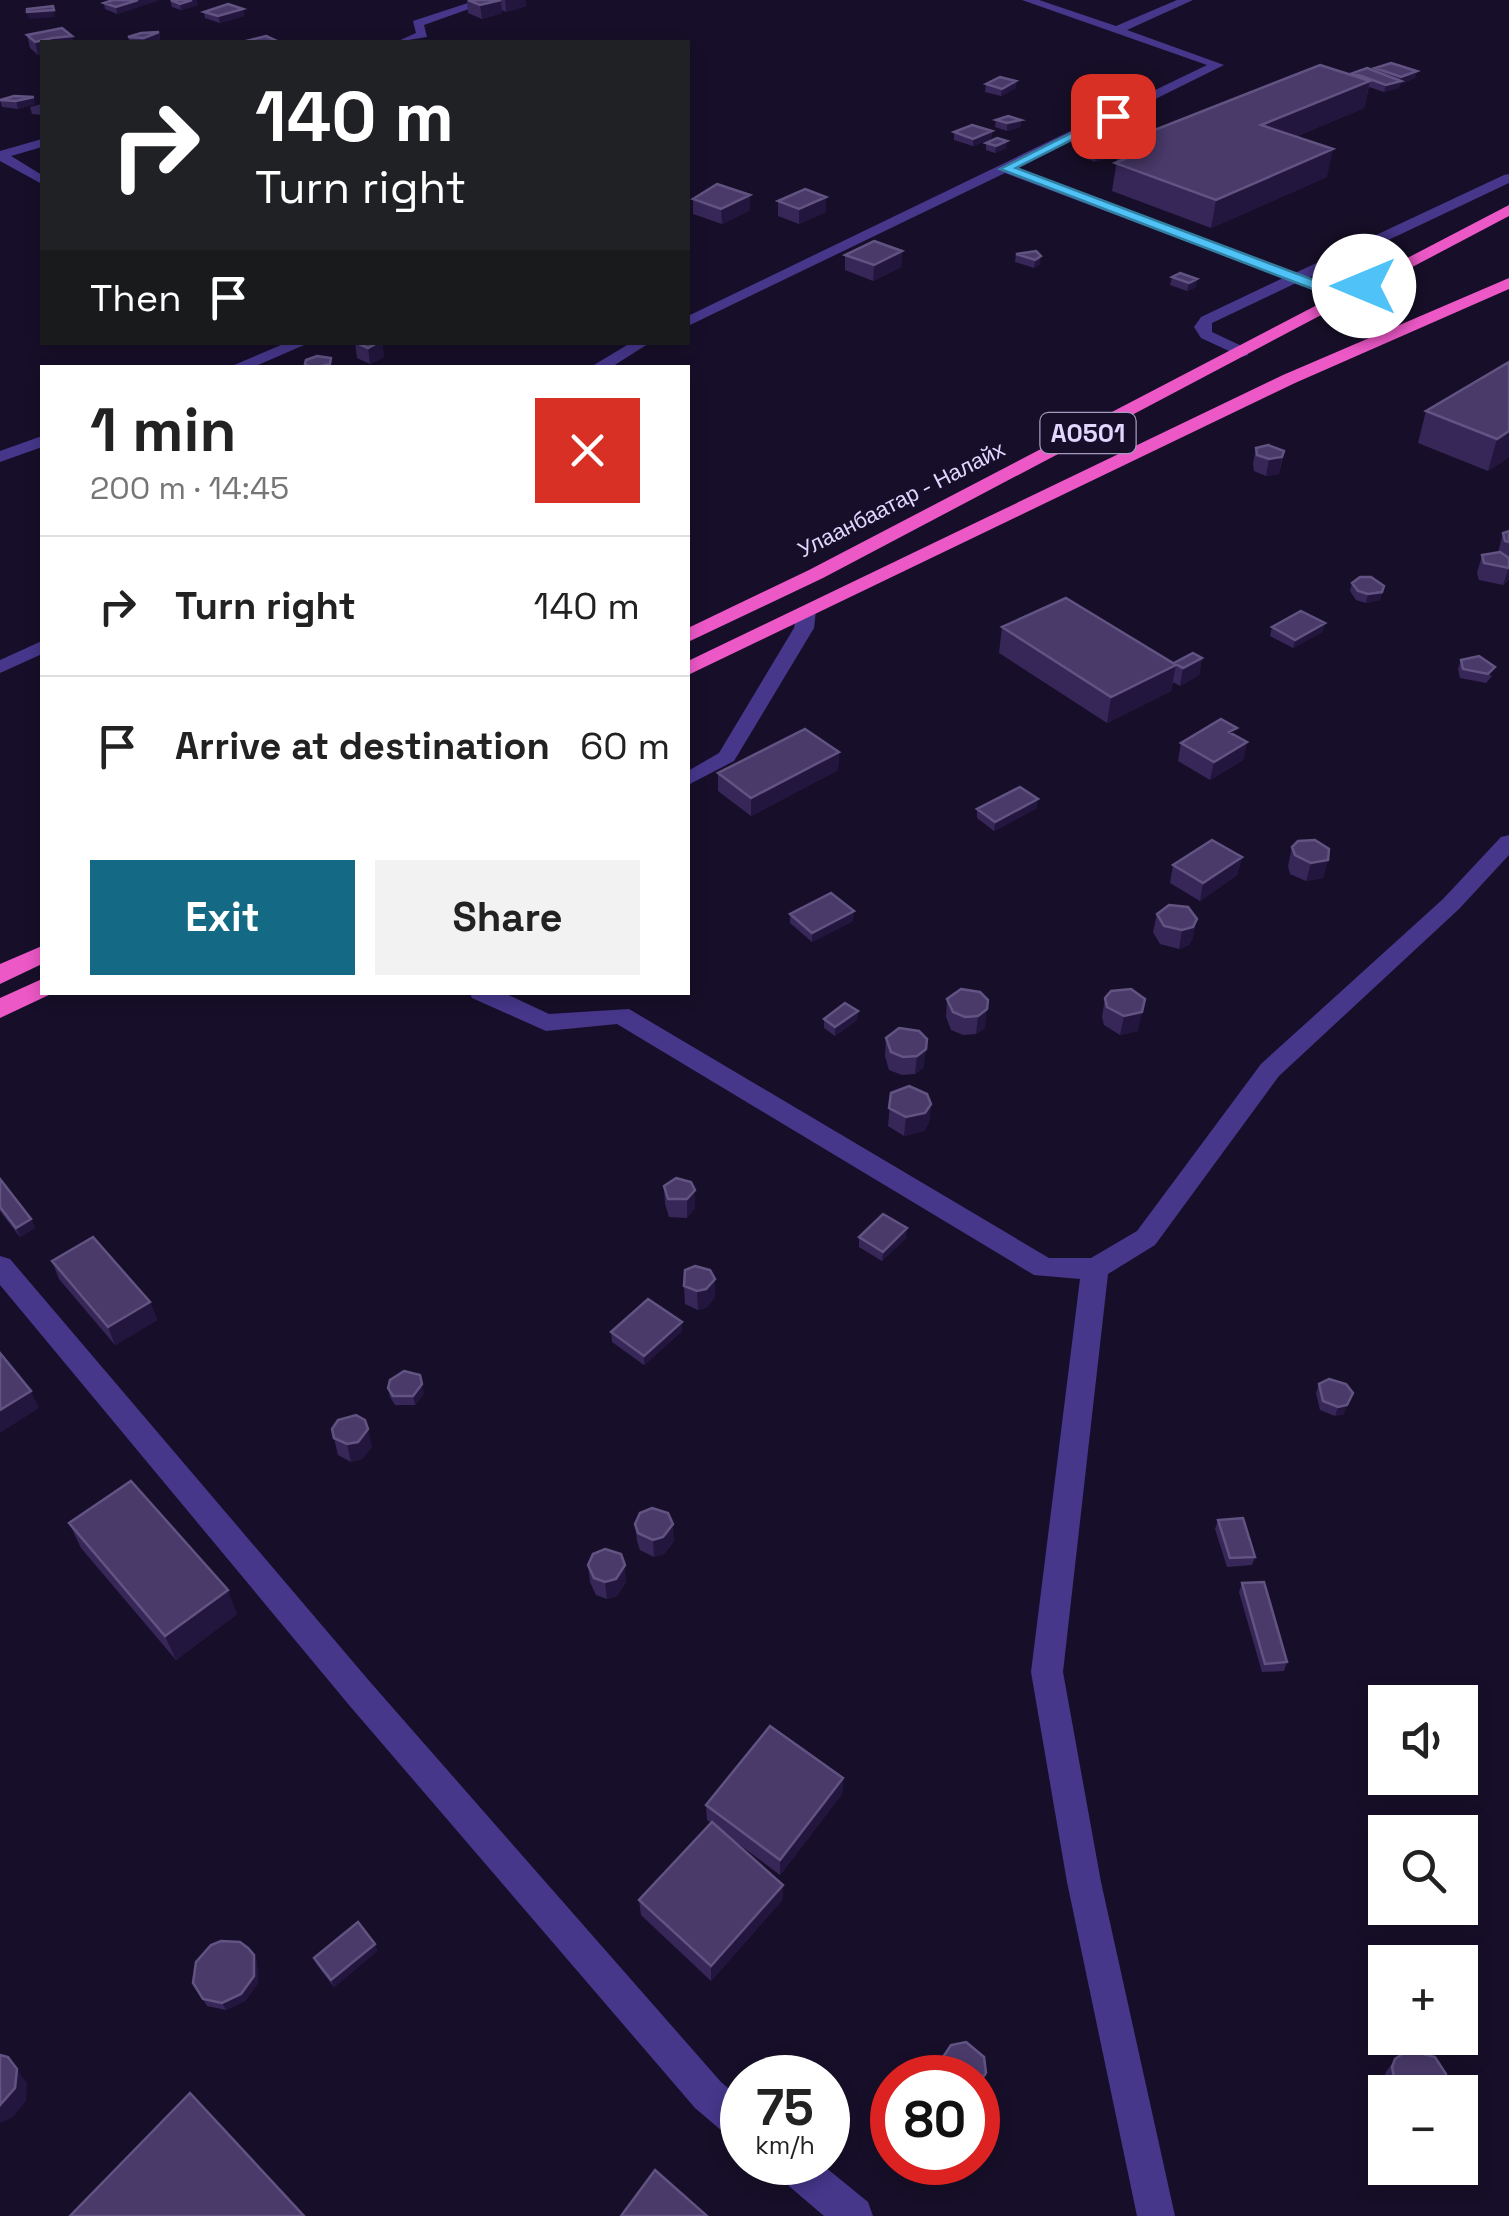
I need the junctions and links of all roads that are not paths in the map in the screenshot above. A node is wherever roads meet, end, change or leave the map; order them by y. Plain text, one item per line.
1 (488, 0) edge
2 (1028, 0) edge
3 (1187, 0) edge
4 (1114, 31) junction
5 (408, 40) edge
6 (40, 144) edge
7 (0, 155) edge
8 (1006, 169) junction
9 (1509, 178) edge
10 (40, 179) edge
11 (1509, 210) edge
12 (1485, 221) junction
13 (1509, 222) edge
14 (1294, 276) junction
15 (1509, 282) edge
16 (1344, 296) junction
17 (690, 302) edge
18 (720, 308) junction
19 (690, 321) edge
20 (296, 345) edge
21 (639, 345) edge
22 (1242, 352) junction
23 (243, 365) edge
24 (602, 365) edge
25 (40, 443) edge
26 (0, 457) edge
27 (807, 610) junction
28 (690, 635) edge
29 (40, 648) edge
30 (0, 667) edge
31 (690, 668) edge
32 (690, 779) edge
33 (1509, 842) edge
34 (40, 955) edge
35 (0, 975) edge
36 (40, 989) edge
37 (486, 995) edge
38 (0, 1009) edge
39 (0, 1266) edge
40 (1095, 1269) junction
41 (720, 2105) edge
42 (817, 2185) edge
43 (854, 2216) edge
44 (1156, 2216) edge

1 - 5 street
2 - 4 street
3 - 4 street
4 - 8 street
6 - 7 street
7 - 10 street
8 - 14 street
8 - 18 street
9 - 14 street
11 - 12 highway, Улаанбаатар - Налайх / A0501
12 - 13 highway
12 - 16 highway, Улаанбаатар - Налайх / A0501
14 - 16 street
14 - 22 street
15 - 27 highway, A0501
16 - 22 highway, Улаанбаатар - Налайх / A0501
17 - 18 street
18 - 19 street
20 - 23 street
21 - 24 street
22 - 28 highway, Улаанбаатар - Налайх / A0501
25 - 26 street
27 - 31 highway, A0501
27 - 32 street
29 - 30 street
33 - 40 street
34 - 35 highway
36 - 38 highway
37 - 40 street
39 - 41 street
40 - 44 street
42 - 43 street

